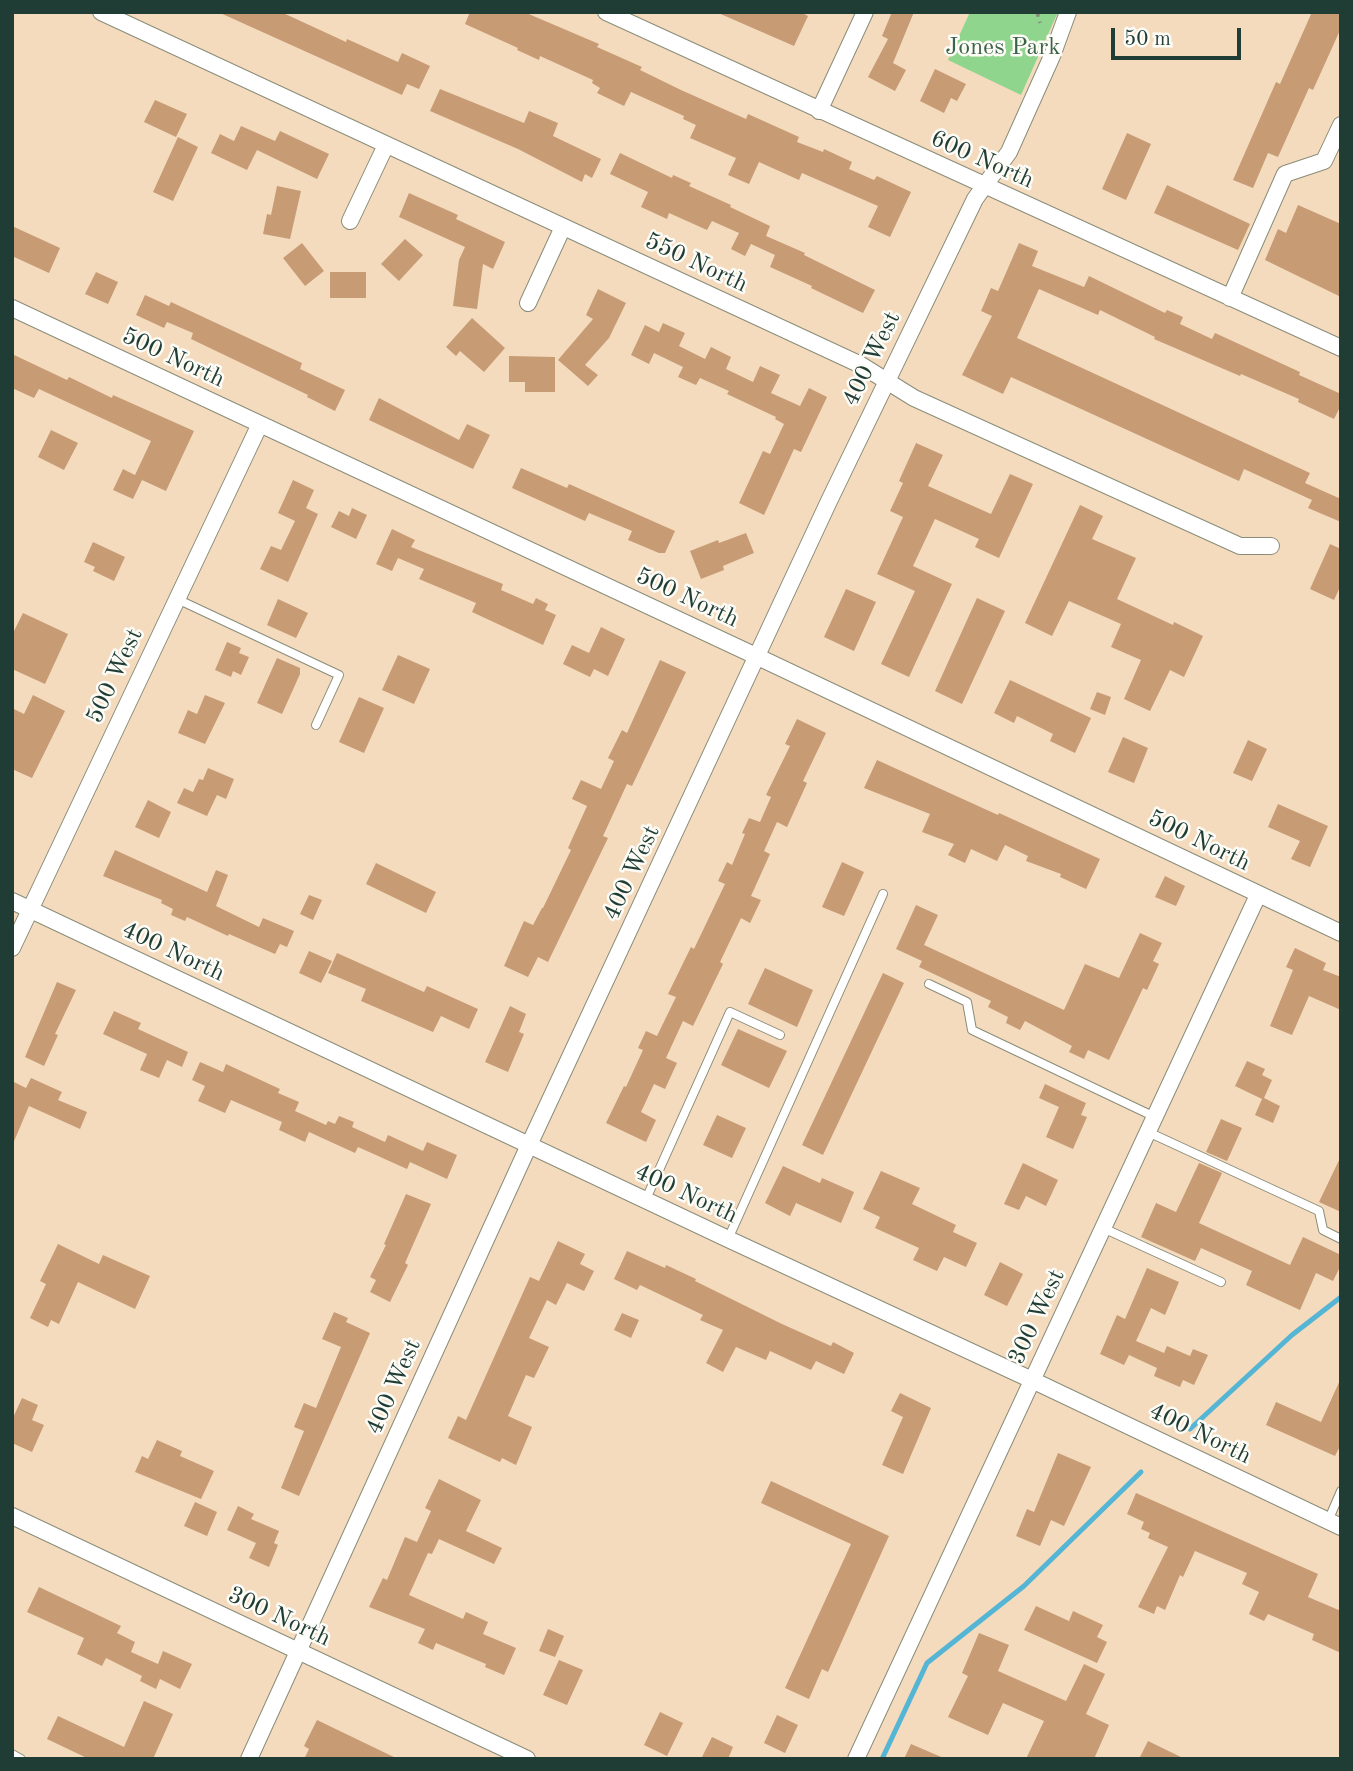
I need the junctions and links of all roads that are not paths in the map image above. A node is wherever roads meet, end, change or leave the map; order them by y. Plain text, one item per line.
1 (102, 12) edge
2 (606, 12) edge
3 (866, 12) edge
4 (1068, 12) edge
5 (819, 111) junction
6 (1341, 125) edge
7 (386, 145) junction
8 (985, 186) junction
9 (350, 221) dead end
10 (563, 227) junction
11 (1230, 298) junction
12 (528, 303) dead end
13 (12, 308) edge
14 (1341, 348) edge
15 (886, 382) junction
16 (260, 424) junction
17 (1271, 546) dead end
18 (177, 598) junction
19 (758, 657) junction
20 (316, 725) dead end
21 (883, 894) dead end
22 (1258, 895) junction
23 (12, 901) edge
24 (30, 910) junction
25 (1341, 933) edge
26 (12, 948) edge
27 (929, 984) dead end
28 (780, 1035) dead end
29 (1152, 1124) junction
30 (529, 1145) junction
31 (646, 1199) junction
32 (1103, 1228) junction
33 (728, 1239) junction
34 (1341, 1239) edge
35 (1221, 1282) dead end
36 (1032, 1380) junction
37 (1341, 1491) edge
38 (12, 1516) edge
39 (1334, 1524) edge
40 (299, 1651) junction
41 (12, 1754) edge
42 (21, 1759) edge
43 (248, 1759) edge
44 (527, 1759) edge
45 (856, 1759) edge

1 - 7 street, 550 North
2 - 5 street, 600 North
3 - 5 street
4 - 8 street, 400 West
5 - 8 street, 600 North
6 - 11 street
7 - 9 street
7 - 10 street, 550 North
8 - 11 street, 600 North
8 - 15 street, 400 West
10 - 12 street
10 - 15 street, 550 North
11 - 14 street, 600 North
13 - 16 street, 500 North
15 - 17 street, 550 North
15 - 19 street, 400 West
16 - 18 street, 500 West
16 - 19 street, 500 North
18 - 20 lane
18 - 24 street, 500 West
19 - 22 street, 500 North
19 - 30 street, 400 West
21 - 33 lane
22 - 25 street, 500 North
22 - 29 street, 300 West
23 - 24 street, 400 North
24 - 26 street, 500 West
24 - 30 street, 400 North
27 - 29 lane
28 - 31 lane
29 - 32 street, 300 West
29 - 34 lane
30 - 31 street, 400 North
30 - 40 street, 400 West
31 - 33 street, 400 North
32 - 35 lane
32 - 36 street, 300 West
33 - 36 street, 400 North
36 - 39 street, 400 North
36 - 45 street, 300 West
37 - 39 lane
38 - 40 street, 300 North
40 - 43 street, 400 West
40 - 44 street, 300 North
41 - 42 lane

